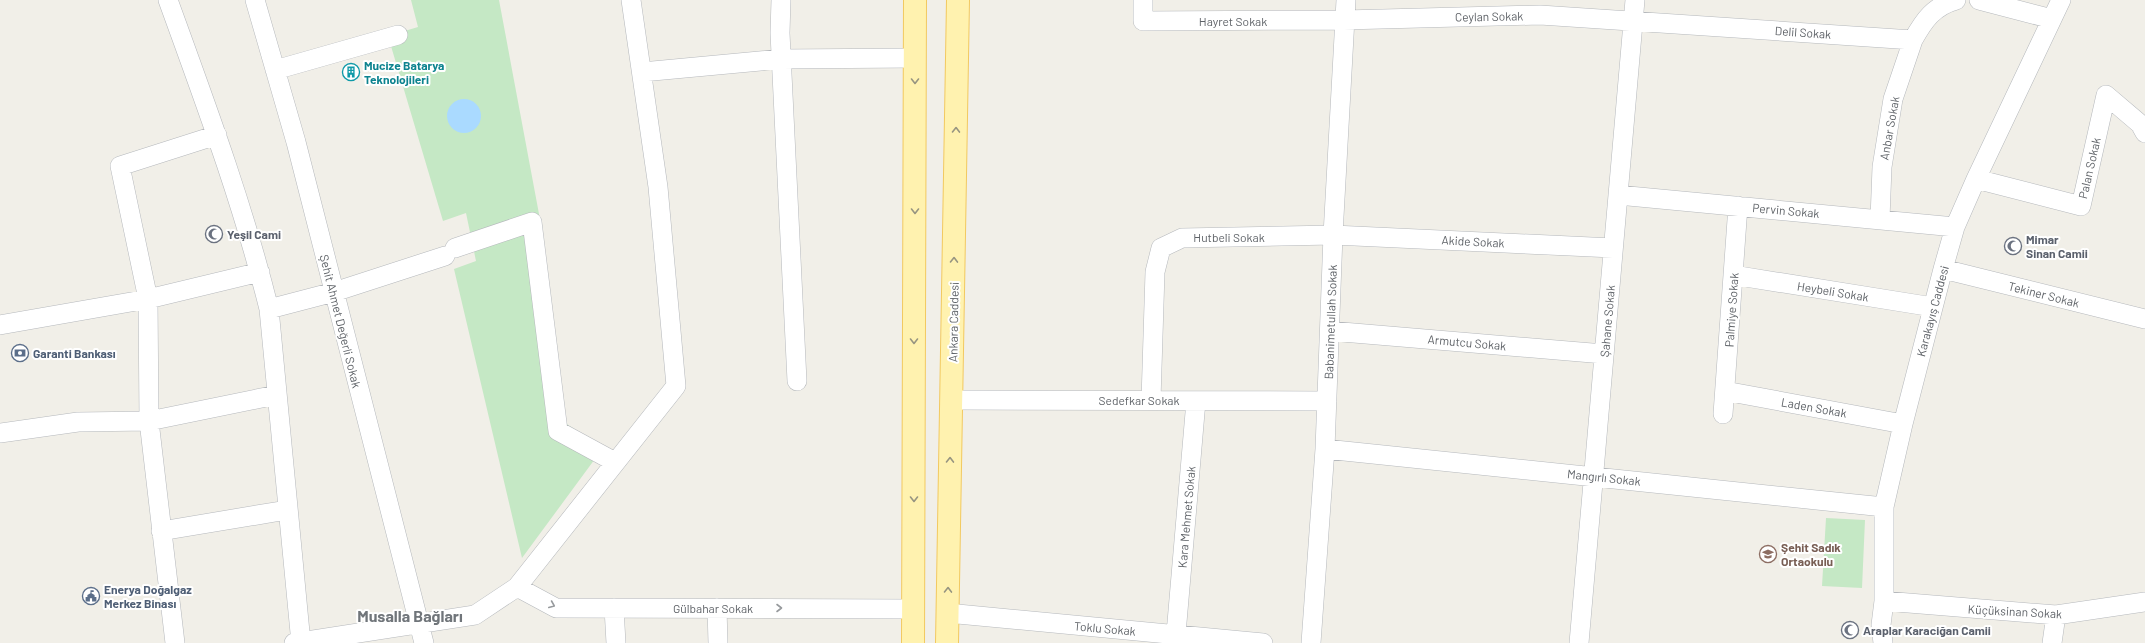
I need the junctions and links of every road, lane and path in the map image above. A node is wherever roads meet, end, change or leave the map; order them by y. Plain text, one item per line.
1 (168, 0) edge
2 (255, 0) edge
3 (632, 0) edge
4 (781, 0) edge
5 (915, 0) edge
6 (958, 0) edge
7 (1143, 0) edge
8 (1346, 0) edge
9 (1635, 0) edge
10 (1956, 0) edge
11 (1979, 0) edge
12 (2061, 0) edge
13 (2052, 19) junction
14 (1344, 20) junction
15 (1633, 20) junction
16 (398, 35) dead end
17 (1913, 40) junction
18 (915, 58) junction
19 (781, 59) junction
20 (275, 70) junction
21 (642, 72) junction
22 (2145, 133) edge
23 (217, 135) junction
24 (1976, 179) junction
25 (1618, 195) junction
26 (1738, 206) junction
27 (1880, 219) junction
28 (1955, 227) junction
29 (1333, 235) junction
30 (1613, 248) junction
31 (1943, 269) junction
32 (260, 272) junction
33 (1733, 276) junction
34 (334, 292) junction
35 (148, 299) junction
36 (1933, 307) junction
37 (269, 309) junction
38 (2145, 319) edge
39 (0, 325) edge
40 (1330, 331) junction
41 (1604, 354) junction
42 (797, 381) dead end
43 (1725, 391) junction
44 (276, 395) junction
45 (951, 400) junction
46 (1151, 400) junction
47 (1196, 401) junction
48 (1327, 401) junction
49 (1723, 414) dead end
50 (149, 421) junction
51 (1903, 424) junction
52 (0, 433) edge
53 (1325, 448) junction
54 (616, 462) junction
55 (1594, 476) junction
56 (1884, 507) junction
57 (288, 510) junction
58 (161, 530) junction
59 (517, 587) junction
60 (1884, 601) junction
61 (2145, 602) edge
62 (614, 608) junction
63 (717, 608) junction
64 (913, 609) junction
65 (947, 613) junction
66 (2056, 615) junction
67 (419, 624) junction
68 (1176, 634) junction
69 (1151, 638) edge
70 (175, 643) edge
71 (298, 643) edge
72 (424, 643) edge
73 (616, 643) edge
74 (718, 643) edge
75 (913, 643) edge
76 (947, 643) edge
77 (1263, 643) edge
78 (1311, 643) edge
79 (1579, 643) edge
80 (1883, 643) edge
81 (2052, 643) edge

1 - 23 street
2 - 20 street, Şehit Ahmet Değerli Sokak
3 - 21 street
4 - 19 street
5 - 18 main road
45 -> 6 main road, Ankara Caddesi
7 - 14 street, Hayret Sokak
8 - 14 street, Babanimetullah Sokak
9 - 15 street, Şahane Sokak
10 - 17 street
11 - 13 street
12 - 13 street, Karakayış Caddesi
13 - 24 street, Karakayış Caddesi
14 - 15 street, Ceylan Sokak
14 - 29 street, Babanimetullah Sokak
15 - 17 street, Delil Sokak
15 - 25 street, Şahane Sokak
16 - 20 street
17 - 27 street, Anbar Sokak
18 - 19 street
18 -> 64 main road
19 - 21 street
19 - 42 street
20 - 34 street, Şehit Ahmet Değerli Sokak
21 - 54 street
22 - 24 street, Palan Sokak
23 - 32 street
23 - 35 street
24 - 28 street, Karakayış Caddesi
25 - 26 street, Pervin Sokak
25 - 30 street, Şahane Sokak
26 - 27 street, Pervin Sokak
26 - 33 street, Palmiye Sokak
27 - 28 street, Pervin Sokak
28 - 31 street, Karakayış Caddesi
29 - 30 street, Akide Sokak
29 - 40 street, Babanimetullah Sokak
29 - 46 street, Hutbeli Sokak
30 - 41 street, Şahane Sokak
31 - 36 street, Karakayış Caddesi
31 - 38 street, Tekiner Sokak
32 - 35 street
32 - 37 street
33 - 36 street, Heybeli Sokak
33 - 43 street, Palmiye Sokak
34 - 37 street
34 - 54 street
34 - 67 street, Şehit Ahmet Değerli Sokak
35 - 39 street
35 - 50 street
36 - 51 street, Karakayış Caddesi
37 - 44 street
40 - 41 street, Armutcu Sokak
40 - 48 street, Babanimetullah Sokak
41 - 55 street, Şahane Sokak
43 - 49 street, Palmiye Sokak
43 - 51 street, Laden Sokak
44 - 50 street
44 - 57 street
45 - 46 street, Sedefkar Sokak
65 -> 45 main road, Ankara Caddesi
46 - 47 street, Sedefkar Sokak
47 - 48 street, Sedefkar Sokak
47 - 68 street, Kara Mehmet Sokak
48 - 53 street, Babanimetullah Sokak
50 - 52 street
50 - 58 street
51 - 56 street, Karakayış Caddesi
53 - 55 street, Mangırlı Sokak
53 - 78 street, Babanimetullah Sokak
54 - 59 street
55 - 56 street, Mangırlı Sokak
55 - 79 street, Şahane Sokak
56 - 60 street, Karakayış Caddesi
57 - 58 street
57 - 71 street
58 - 70 street
59 -> 62 street, Gülbahar Sokak
59 - 67 street
60 - 66 street, Küçüksinan Sokak
60 - 80 street, Karakayış Caddesi
61 - 66 street, Küçüksinan Sokak
62 - 63 street, Gülbahar Sokak
62 - 73 street
63 -> 64 street, Gülbahar Sokak
63 - 74 street
64 - 75 main road
65 - 69 street, Toklu Sokak
65 - 76 main road, Ankara Caddesi
66 - 81 street
67 - 71 street
67 - 72 street, Şehit Ahmet Değerli Sokak
68 - 69 street, Toklu Sokak
68 - 77 street, Toklu Sokak

